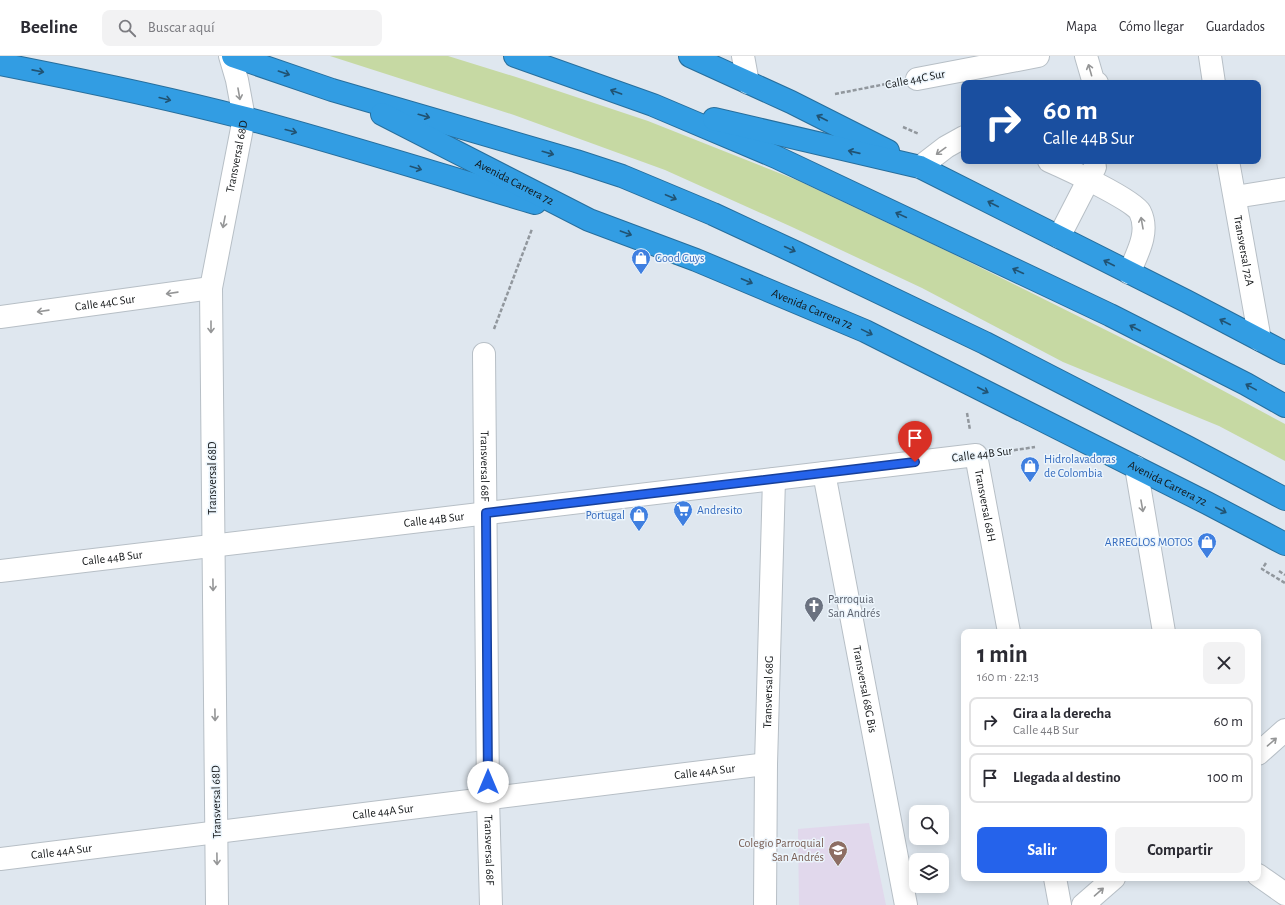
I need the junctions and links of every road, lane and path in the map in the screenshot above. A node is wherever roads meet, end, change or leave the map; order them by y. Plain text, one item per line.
1 (232, 56) edge
2 (515, 56) edge
3 (690, 56) edge
4 (743, 56) edge
5 (1038, 56) edge
6 (1086, 56) edge
7 (1210, 56) edge
8 (0, 64) edge
9 (917, 78) joint
10 (1093, 80) edge
11 (1214, 80) edge
12 (748, 83) junction
13 (332, 90) junction
14 (791, 102) junction
15 (653, 105) junction
16 (244, 118) junction
17 (961, 139) edge
18 (1060, 164) edge
19 (1229, 164) edge
20 (920, 167) junction
21 (1092, 173) junction
22 (1285, 189) edge
23 (1235, 197) junction
24 (541, 205) junction
25 (589, 220) junction
26 (1060, 237) junction
27 (1129, 273) junction
28 (211, 288) junction
29 (0, 317) edge
30 (1260, 340) junction
31 (1285, 353) edge
32 (484, 354) joint
33 (959, 378) junction
34 (1285, 406) edge
35 (1041, 446) dead end
36 (976, 455) junction
37 (1136, 467) junction
38 (824, 473) junction
39 (774, 479) junction
40 (1285, 499) edge
41 (486, 513) junction
42 (1285, 544) edge
43 (213, 546) junction
44 (1272, 567) dead end
45 (0, 571) edge
46 (1278, 571) dead end
47 (1285, 575) edge
48 (1285, 583) edge
49 (1008, 629) edge
50 (1163, 629) edge
51 (1285, 730) edge
52 (1261, 751) edge
53 (766, 764) junction
54 (488, 798) junction
55 (217, 832) junction
56 (0, 859) edge
57 (1261, 877) edge
58 (1056, 881) edge
59 (1111, 881) edge
60 (1285, 894) edge
61 (217, 905) edge
62 (491, 905) edge
63 (765, 905) edge
64 (906, 905) edge
65 (1060, 905) edge
66 (1083, 905) edge

1 -> 13 highway, Avenida Carrera 72
1 -> 16 street, Transversal 68D
15 -> 2 highway
3 - 12 highway
4 - 12 street
5 - 9 street, Calle 44C Sur
10 -> 6 street
7 - 11 street
8 -> 16 highway
9 - 14 path, Calle 44C Sur
12 - 14 highway
13 - 25 highway, Avenida Carrera 72
13 -> 40 highway, Avenida Carrera 72
20 -> 14 highway
20 -> 15 highway
34 -> 15 highway
16 -> 24 highway
16 -> 28 street, Transversal 68D
17 -> 20 street
18 - 21 street
19 - 23 street, Transversal 72A
26 -> 20 highway
21 - 26 street
27 -> 21 street
22 - 23 street
23 - 30 street, Transversal 72A
24 - 25 highway
24 - 32 path
25 -> 33 highway, Avenida Carrera 72
27 -> 26 highway
30 -> 27 highway
28 -> 29 street, Calle 44C Sur
28 -> 43 street, Transversal 68D
30 - 31 highway
32 - 41 street, Transversal 68F
33 - 36 path, Transversal 68H
33 -> 37 highway, Avenida Carrera 72
35 - 36 path, Calle 44B Sur
36 - 38 street, Calle 44B Sur
36 - 49 street, Transversal 68H
37 -> 42 highway, Avenida Carrera 72
37 -> 50 street
38 - 39 street, Calle 44B Sur
38 - 64 street, Transversal 68G Bis
39 - 41 street, Calle 44B Sur
39 - 53 street, Transversal 68G
41 - 43 street, Calle 44B Sur
41 - 54 street, Transversal 68F
43 - 45 street, Calle 44B Sur
43 -> 55 street, Transversal 68D
44 - 48 path
46 - 47 path
52 -> 51 street
53 - 54 street, Calle 44A Sur
53 - 63 street, Transversal 68G
54 - 55 street, Calle 44A Sur
54 - 62 street, Transversal 68F
55 - 56 street, Calle 44A Sur
55 -> 61 street, Transversal 68D
57 - 60 street
58 - 65 street
66 -> 59 street

